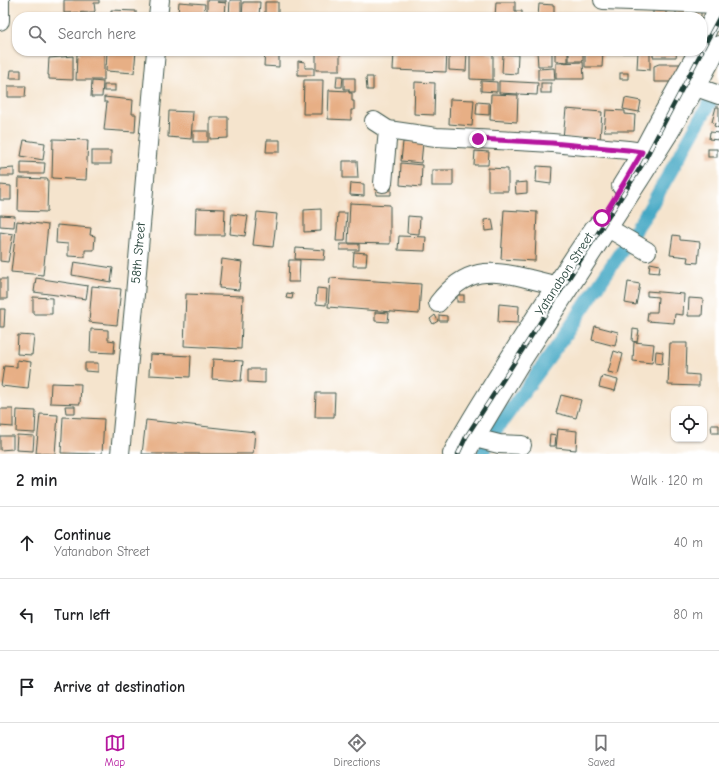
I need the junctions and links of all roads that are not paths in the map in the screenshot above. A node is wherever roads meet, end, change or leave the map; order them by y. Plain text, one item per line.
1 (0, 0) edge
2 (160, 0) edge
3 (603, 0) edge
4 (719, 4) edge
5 (159, 12) edge
6 (0, 21) edge
7 (707, 31) edge
8 (719, 45) edge
9 (156, 56) edge
10 (695, 56) edge
11 (696, 87) junction
12 (719, 95) edge
13 (642, 152) junction
14 (383, 183) dead end
15 (603, 226) junction
16 (647, 251) dead end
17 (561, 289) junction
18 (438, 303) dead end
19 (516, 359) junction
20 (475, 438) junction
21 (522, 445) dead end
22 (120, 454) edge
23 (452, 454) edge
24 (466, 454) edge

1 - 6 street
2 - 5 street
3 - 4 street
4 - 7 street
8 - 11 street
9 - 22 street, 58th Street
10 - 13 street, Yatanabon Street
11 - 12 street
11 - 15 street
13 - 14 street
13 - 15 street, Yatanabon Street
15 - 16 street
15 - 17 street, Yatanabon Street
17 - 18 street
17 - 19 street, Yatanabon Street
19 - 20 street
19 - 23 street, Yatanabon Street
20 - 21 street
20 - 24 street

